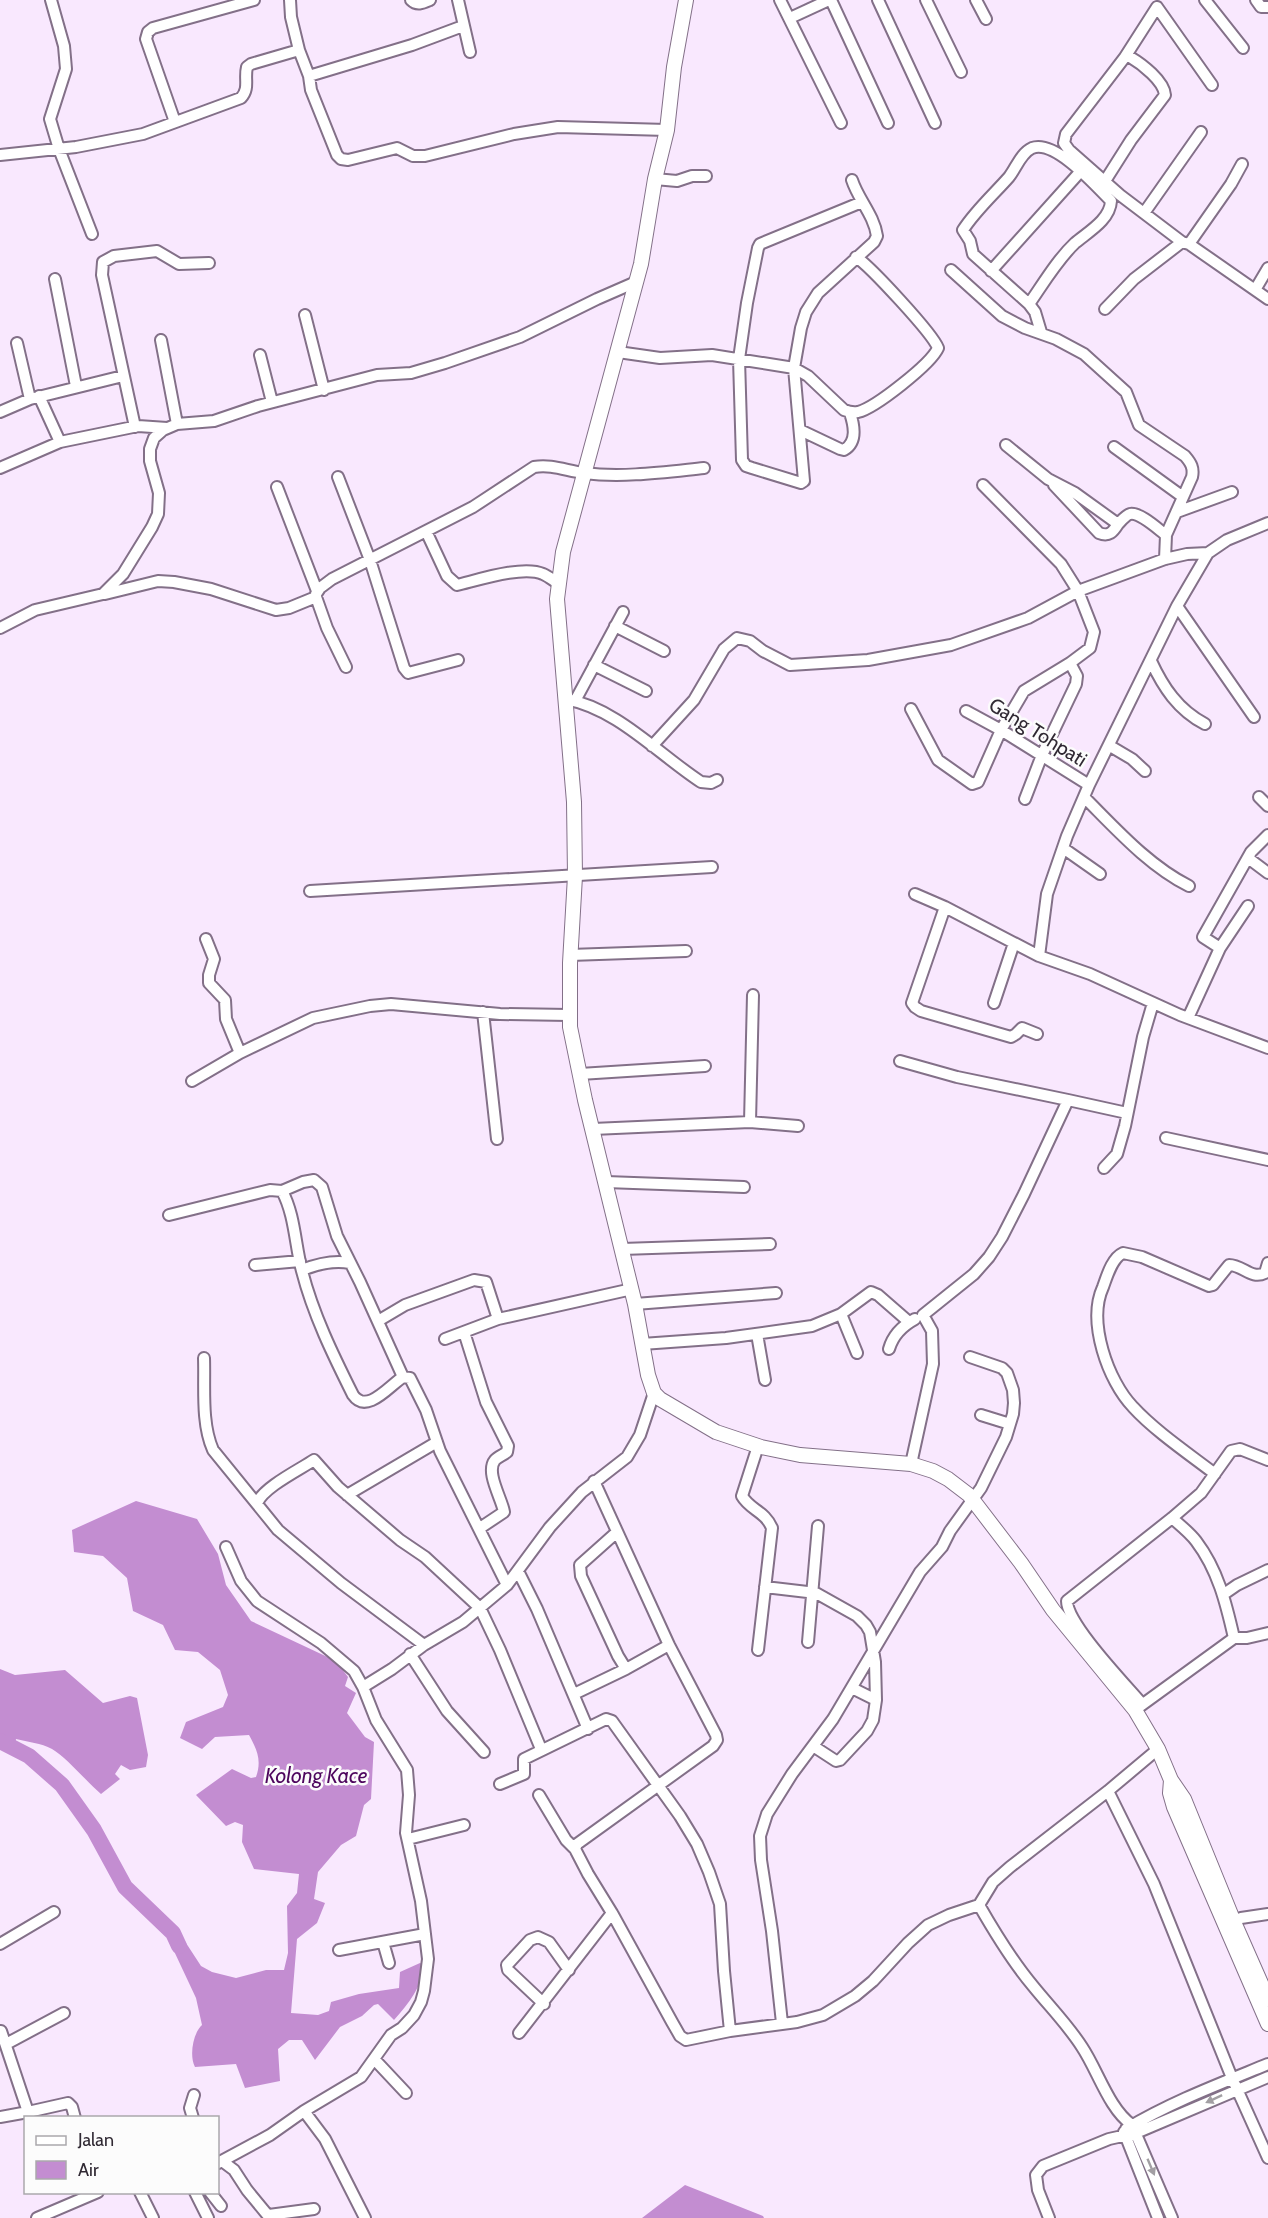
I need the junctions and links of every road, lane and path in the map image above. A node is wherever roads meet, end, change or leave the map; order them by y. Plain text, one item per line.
1 (51, 0) edge
2 (254, 0) edge
3 (290, 0) edge
4 (411, 0) edge
5 (430, 0) edge
6 (458, 0) edge
7 (686, 0) edge
8 (780, 0) edge
9 (830, 0) edge
10 (878, 0) edge
11 (926, 0) edge
12 (976, 0) edge
13 (1205, 0) edge
14 (1256, 0) edge
15 (1154, 4) edge
16 (1268, 8) edge
17 (790, 18) junction
18 (986, 19) dead end
19 (463, 26) junction
20 (1243, 48) dead end
21 (299, 51) junction
22 (470, 52) dead end
23 (1125, 57) junction
24 (961, 72) dead end
25 (309, 76) junction
26 (1212, 85) dead end
27 (175, 122) junction
28 (841, 123) dead end
29 (888, 123) dead end
30 (936, 123) dead end
31 (667, 130) junction
32 (1201, 132) dead end
33 (59, 148) junction
34 (0, 155) edge
35 (1242, 164) dead end
36 (1080, 172) junction
37 (706, 176) dead end
38 (655, 179) junction
39 (852, 180) dead end
40 (1105, 181) junction
41 (862, 202) junction
42 (1144, 213) junction
43 (92, 234) dead end
44 (1185, 243) junction
45 (856, 257) junction
46 (209, 264) dead end
47 (1268, 268) edge
48 (951, 270) dead end
49 (991, 271) junction
50 (55, 279) dead end
51 (636, 282) junction
52 (1255, 290) junction
53 (1268, 299) edge
54 (1029, 304) junction
55 (1105, 309) dead end
56 (305, 315) dead end
57 (1041, 332) junction
58 (161, 340) dead end
59 (17, 343) dead end
60 (618, 352) junction
61 (260, 355) dead end
62 (739, 359) junction
63 (794, 368) junction
64 (123, 376) junction
65 (76, 387) junction
66 (324, 390) junction
67 (35, 397) junction
68 (272, 402) junction
69 (0, 412) edge
70 (850, 413) junction
71 (172, 426) junction
72 (135, 427) junction
73 (800, 430) junction
74 (60, 442) junction
75 (1006, 445) dead end
76 (1114, 447) dead end
77 (0, 468) edge
78 (704, 468) dead end
79 (584, 473) junction
80 (338, 477) dead end
81 (1048, 478) junction
82 (983, 485) dead end
83 (277, 487) dead end
84 (1232, 492) dead end
85 (1183, 496) junction
86 (1177, 512) junction
87 (1268, 523) edge
88 (1118, 524) junction
89 (426, 531) junction
90 (1166, 535) junction
91 (1208, 553) junction
92 (1165, 559) junction
93 (370, 560) junction
94 (559, 584) junction
95 (1078, 591) junction
96 (103, 594) junction
97 (317, 594) junction
98 (1177, 606) junction
99 (623, 612) dead end
100 (615, 626) junction
101 (0, 628) edge
102 (664, 651) dead end
103 (458, 660) dead end
104 (1151, 661) junction
105 (1071, 663) junction
106 (594, 665) junction
107 (345, 666) dead end
108 (646, 691) dead end
109 (570, 700) junction
110 (911, 709) dead end
111 (966, 711) dead end
112 (1254, 717) dead end
113 (1204, 724) dead end
114 (1001, 730) junction
115 (652, 746) junction
116 (1110, 746) junction
117 (1042, 755) junction
118 (1145, 771) dead end
119 (717, 780) dead end
120 (1089, 785) junction
121 (1259, 797) dead end
122 (1085, 798) junction
123 (1025, 799) dead end
124 (1268, 806) edge
125 (1268, 835) edge
126 (1063, 848) junction
127 (1248, 858) junction
128 (711, 867) dead end
129 (1268, 873) edge
130 (1100, 874) dead end
131 (575, 876) junction
132 (1189, 886) dead end
133 (310, 891) dead end
134 (915, 894) dead end
135 (1248, 906) dead end
136 (945, 907) junction
137 (206, 939) dead end
138 (1014, 943) junction
139 (1220, 948) junction
140 (686, 951) dead end
141 (570, 955) junction
142 (1039, 956) junction
143 (753, 995) dead end
144 (994, 1003) dead end
145 (1153, 1003) junction
146 (483, 1012) junction
147 (569, 1015) junction
148 (1188, 1018) junction
149 (1037, 1034) dead end
150 (1268, 1048) edge
151 (240, 1053) junction
152 (900, 1062) dead end
153 (705, 1066) dead end
154 (580, 1074) junction
155 (192, 1081) dead end
156 (1068, 1100) junction
157 (1127, 1113) junction
158 (750, 1122) junction
159 (798, 1126) dead end
160 (593, 1129) junction
161 (1166, 1138) dead end
162 (497, 1139) dead end
163 (1268, 1160) edge
164 (1104, 1168) dead end
165 (606, 1182) junction
166 (744, 1187) dead end
167 (282, 1191) junction
168 (169, 1215) dead end
169 (770, 1244) dead end
170 (622, 1249) junction
171 (350, 1263) junction
172 (1268, 1263) edge
173 (255, 1265) dead end
174 (301, 1266) junction
175 (632, 1289) junction
176 (776, 1293) dead end
177 (635, 1304) junction
178 (841, 1314) junction
179 (923, 1315) junction
180 (498, 1319) junction
181 (378, 1321) junction
182 (909, 1322) junction
183 (464, 1332) junction
184 (757, 1335) junction
185 (445, 1339) dead end
186 (642, 1344) junction
187 (889, 1349) dead end
188 (857, 1353) dead end
189 (970, 1357) dead end
190 (204, 1358) dead end
191 (403, 1377) junction
192 (765, 1380) dead end
193 (654, 1393) junction
194 (981, 1415) dead end
195 (1010, 1424) junction
196 (437, 1442) junction
197 (758, 1446) junction
198 (1268, 1460) edge
199 (911, 1464) junction
200 (1215, 1474) junction
201 (594, 1481) junction
202 (347, 1495) junction
203 (973, 1500) junction
204 (257, 1503) junction
205 (1172, 1518) junction
206 (818, 1527) dead end
207 (480, 1528) junction
208 (617, 1532) junction
209 (226, 1547) dead end
210 (1268, 1570) edge
211 (518, 1571) junction
212 (507, 1585) junction
213 (765, 1587) junction
214 (812, 1593) junction
215 (1224, 1594) junction
216 (480, 1608) junction
217 (1268, 1633) edge
218 (1234, 1638) junction
219 (808, 1642) dead end
220 (424, 1645) junction
221 (669, 1645) junction
222 (758, 1650) dead end
223 (873, 1651) junction
224 (410, 1654) junction
225 (626, 1669) junction
226 (363, 1687) junction
227 (852, 1688) junction
228 (573, 1694) junction
229 (876, 1700) junction
230 (1138, 1707) junction
231 (588, 1729) junction
232 (813, 1746) junction
233 (541, 1749) junction
234 (1158, 1749) junction
235 (484, 1752) dead end
236 (500, 1784) dead end
237 (658, 1786) junction
238 (1108, 1791) junction
239 (539, 1795) dead end
240 (464, 1825) dead end
241 (408, 1839) junction
242 (575, 1849) junction
243 (979, 1905) junction
244 (54, 1912) dead end
245 (612, 1913) junction
246 (1268, 1914) edge
247 (1229, 1923) junction
248 (425, 1934) junction
249 (383, 1942) junction
250 (0, 1944) edge
251 (339, 1950) dead end
252 (389, 1963) dead end
253 (569, 1970) junction
254 (1268, 1998) edge
255 (544, 2004) junction
256 (64, 2013) dead end
257 (782, 2023) junction
258 (1268, 2024) edge
259 (0, 2029) edge
260 (730, 2031) junction
261 (519, 2033) dead end
262 (6, 2044) junction
263 (375, 2060) junction
264 (1268, 2064) edge
265 (1268, 2077) edge
266 (1232, 2078) junction
267 (1237, 2089) junction
268 (406, 2093) dead end
269 (194, 2095) dead end
270 (304, 2111) junction
271 (28, 2112) junction
272 (74, 2116) edge
273 (192, 2116) edge
274 (0, 2117) edge
275 (1126, 2130) junction
276 (1268, 2158) edge
277 (220, 2162) edge
278 (96, 2194) edge
279 (141, 2194) edge
280 (196, 2194) edge
281 (211, 2194) edge
282 (221, 2206) dead end
283 (314, 2209) dead end
284 (270, 2217) edge
285 (37, 2218) edge
286 (153, 2218) edge
287 (208, 2218) edge
288 (365, 2218) edge
289 (1048, 2218) edge
290 (1158, 2218) edge
291 (1172, 2218) edge

1 - 33 street
2 - 27 street
3 - 21 street
4 - 5 street
6 - 19 street
7 - 31 street
8 - 17 street
9 - 17 street
9 - 29 street
10 - 30 street
11 - 24 street
12 - 18 street
13 - 20 street
14 - 16 street
15 - 23 street
15 - 26 street
17 - 28 street
19 - 22 street
19 - 25 street
21 - 25 street
21 - 27 street
23 - 40 street
23 - 40 street
25 - 31 street
27 - 33 street
31 - 38 street
32 - 42 street
33 - 34 street
33 - 43 street
35 - 44 street
36 - 49 street
36 - 49 street
36 - 54 street
37 - 38 street
38 - 51 street
39 - 41 street
40 - 42 street
41 - 45 street
41 - 62 street
42 - 44 street
44 - 52 street
44 - 55 street
45 - 63 street
45 - 70 street
46 - 64 street
47 - 52 street
48 - 57 street
49 - 54 street
50 - 65 street
51 - 60 street
51 - 66 street
52 - 53 street
54 - 57 street
56 - 66 street
57 - 85 street
58 - 71 street
59 - 67 street
60 - 62 street
60 - 79 street
61 - 68 street
62 - 63 street
62 - 73 street
63 - 70 street
63 - 73 street
64 - 65 street
64 - 72 street
65 - 67 street
66 - 68 street
67 - 69 street
67 - 74 street
68 - 71 street
70 - 73 street
71 - 72 street
71 - 96 street
72 - 74 street
74 - 77 street
75 - 81 street
76 - 85 street
78 - 79 street
79 - 89 street
79 - 94 street
80 - 93 street
81 - 88 street
81 - 88 street
82 - 95 street
83 - 97 street
84 - 86 street
85 - 86 street
86 - 90 street
87 - 91 street
88 - 90 street
89 - 93 street
89 - 94 street
90 - 92 street
91 - 92 street
91 - 98 street
92 - 95 street
93 - 97 street
93 - 103 street
94 - 109 street
95 - 105 street
95 - 115 street
96 - 97 street
96 - 101 street
97 - 107 street
98 - 104 street
98 - 112 street
99 - 100 street
100 - 102 street
100 - 106 street
104 - 113 street
104 - 116 street
105 - 114 street
105 - 117 street
106 - 108 street
106 - 109 street
109 - 115 street
109 - 131 street
110 - 114 street
111 - 114 street, Gang Tohpati
114 - 117 street, Gang Tohpati
115 - 119 street
116 - 118 street
116 - 120 street
117 - 120 street, Gang Tohpati
117 - 123 street
120 - 122 street
121 - 124 street
122 - 126 street
122 - 132 street
125 - 127 street
126 - 130 street
126 - 142 street
127 - 129 street
127 - 139 street
128 - 131 street
131 - 133 street
131 - 141 street
134 - 136 street
135 - 139 street
136 - 138 street
136 - 149 street
137 - 151 street
138 - 142 street
138 - 144 street
139 - 148 street
140 - 141 street
141 - 147 street
142 - 145 street
143 - 158 street
145 - 148 street
145 - 157 street
146 - 147 street
146 - 151 street
146 - 162 street
147 - 154 street
148 - 150 street
151 - 155 street
152 - 156 street
153 - 154 street
154 - 160 street
156 - 157 street
156 - 179 street
157 - 164 street
158 - 159 street
158 - 160 street
160 - 165 street
161 - 163 street
165 - 166 street
165 - 170 street
167 - 168 street
167 - 171 street
167 - 174 street
169 - 170 street
170 - 175 street
171 - 174 street
171 - 181 street
172 - 200 street
173 - 174 street
174 - 191 street
175 - 177 street
175 - 180 street
176 - 177 street
177 - 186 street
178 - 182 street
178 - 184 street
178 - 188 street
179 - 182 street
179 - 199 street
180 - 181 street
180 - 183 street
181 - 191 street
182 - 187 street
183 - 185 street
183 - 207 street
184 - 186 street
184 - 192 street
186 - 193 street
189 - 195 street
190 - 204 street
191 - 196 street
193 - 197 street
193 - 201 street
194 - 195 street
195 - 203 street
196 - 202 street
196 - 207 street
197 - 199 street
197 - 213 street
198 - 200 street
199 - 203 street
200 - 205 street
201 - 208 street
201 - 211 street
202 - 204 street
202 - 216 street
203 - 223 street
203 - 230 street
204 - 220 street
205 - 215 street
205 - 230 street
206 - 214 street
207 - 212 street
208 - 221 street
208 - 225 street
209 - 226 street
210 - 215 street
211 - 212 street
211 - 228 street
212 - 216 street
213 - 214 street
213 - 222 street
214 - 219 street
214 - 223 street
215 - 218 street
216 - 220 street
216 - 233 street
217 - 218 street
218 - 230 street
220 - 224 street
221 - 225 street
221 - 237 street
223 - 227 street
223 - 229 street
224 - 226 street
224 - 235 street
225 - 228 street
226 - 241 street
227 - 229 street
227 - 232 street
228 - 231 street
229 - 232 street
230 - 234 street
231 - 233 street
231 - 237 street
232 - 257 street
233 - 236 street
234 - 238 street
234 - 247 street
237 - 242 street
237 - 260 street
238 - 243 street
238 - 266 street
239 - 242 street
240 - 241 street
241 - 248 street
242 - 245 street
243 - 257 street
243 - 275 street
244 - 250 street
245 - 253 street
245 - 260 street
246 - 247 street
247 - 254 street
247 - 258 street
248 - 249 street
248 - 263 street
249 - 251 street
249 - 252 street
253 - 255 street
253 - 255 street
255 - 261 street
256 - 262 street
257 - 260 street
259 - 262 street
262 - 271 street
263 - 268 street
263 - 270 street
264 - 266 street
265 - 267 street
266 - 267 street
266 - 275 street
267 -> 275 street
267 - 276 street
269 - 273 street
270 - 277 street
270 - 288 street
271 - 272 street
271 - 274 street
275 - 289 street
275 - 290 street
275 -> 291 street
277 - 284 street
278 - 285 street
279 - 286 street
280 - 287 street
281 - 282 street
283 - 284 street

